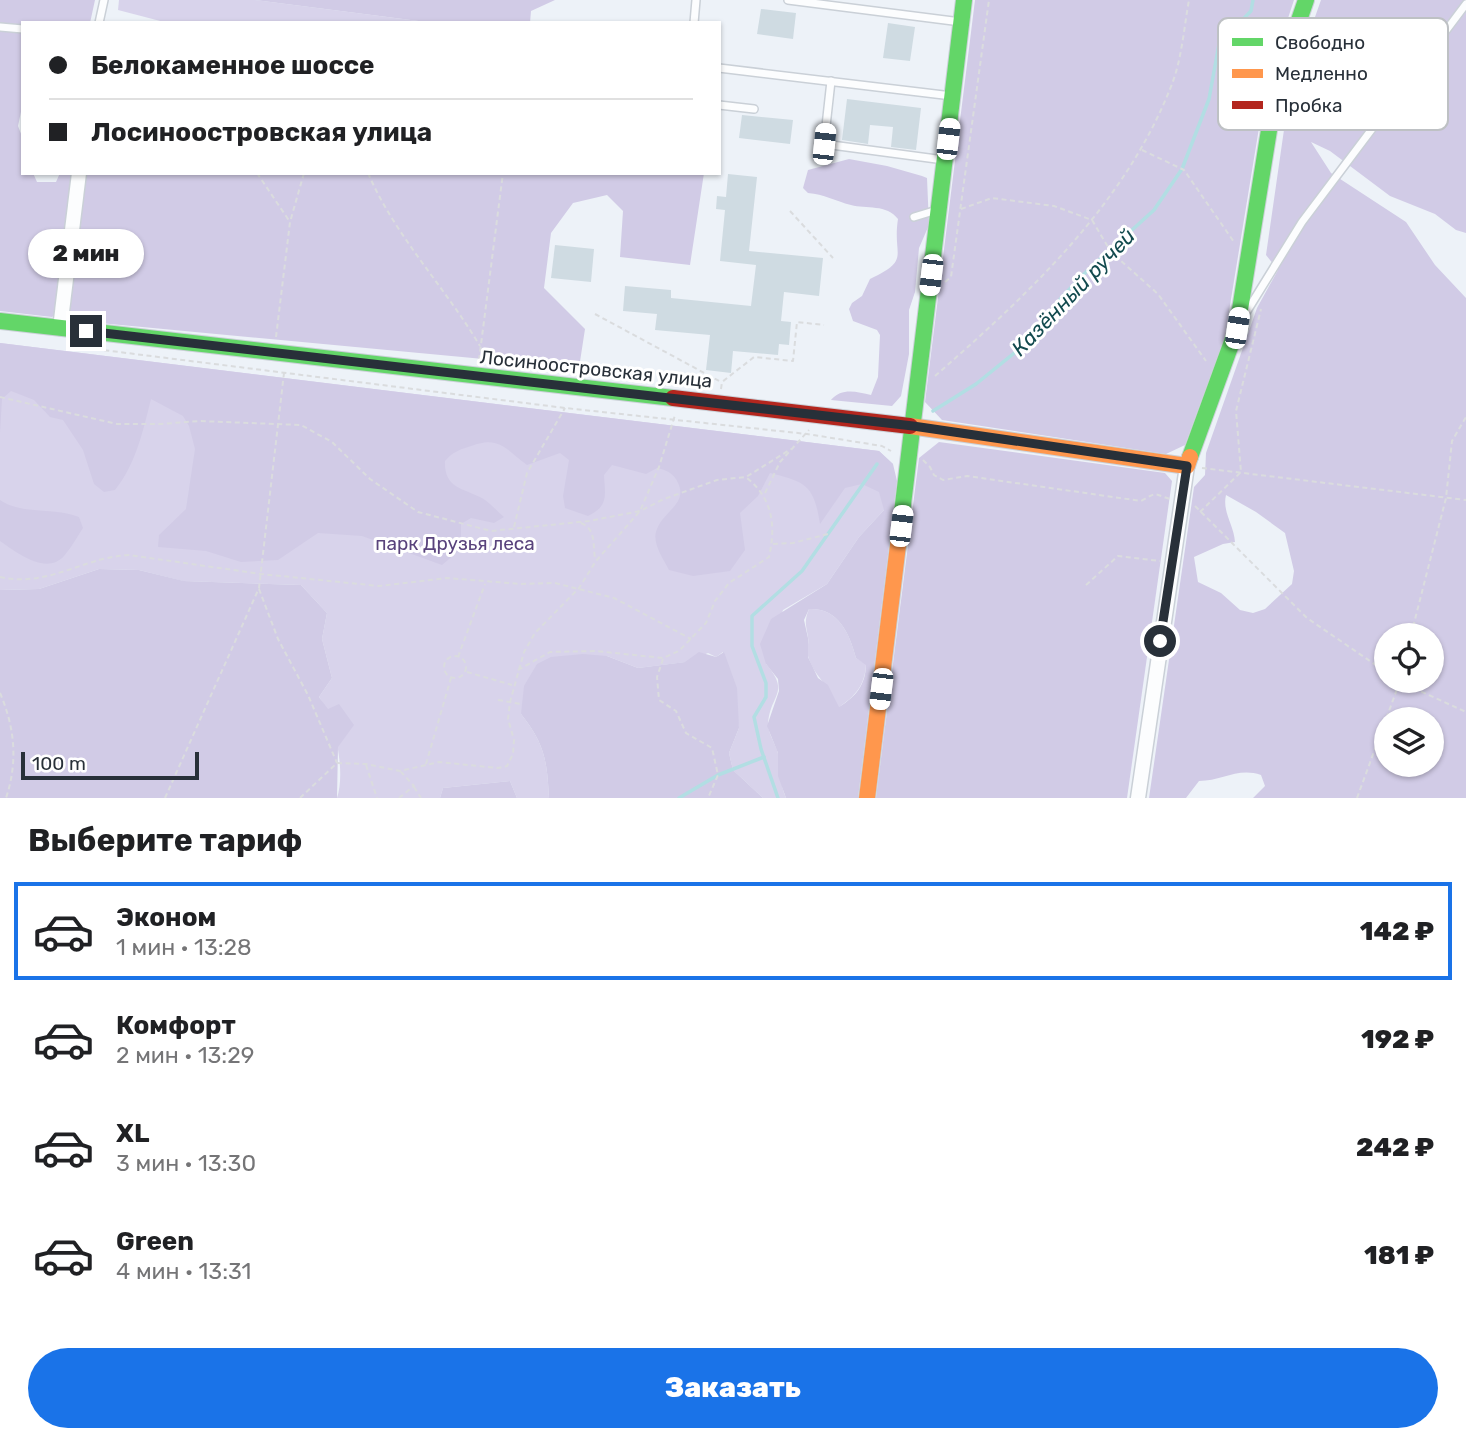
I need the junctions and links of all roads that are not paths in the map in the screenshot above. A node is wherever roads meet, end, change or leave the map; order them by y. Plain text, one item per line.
1 (104, 0) edge
2 (696, 0) edge
3 (788, 0) edge
4 (964, 0) edge
5 (1306, 0) edge
6 (1466, 4) edge
7 (1300, 18) edge
8 (99, 21) edge
9 (694, 21) edge
10 (962, 22) junction
11 (0, 27) edge
12 (1448, 28) edge
13 (21, 29) edge
14 (721, 68) edge
15 (831, 80) junction
16 (953, 96) junction
17 (721, 105) edge
18 (754, 109) dead end
19 (1269, 130) edge
20 (1371, 130) edge
21 (945, 160) junction
22 (79, 175) edge
23 (939, 209) junction
24 (915, 217) dead end
25 (0, 321) edge
26 (60, 328) junction
27 (1237, 328) junction
28 (913, 426) junction
29 (1187, 466) junction
30 (867, 798) edge
31 (1138, 798) edge

1 - 8 lane
2 - 9 lane
3 - 10 lane
4 - 10 street
5 - 7 street
6 - 12 lane
10 - 16 street
11 - 13 lane
14 - 15 lane
15 - 16 lane
15 - 21 lane
16 - 21 street
17 - 18 lane
19 - 27 street
20 - 27 lane
21 - 23 street
22 - 26 street
23 - 24 lane
23 - 28 street
25 - 26 street, Лосиноостровская улица
26 - 28 street, Лосиноостровская улица
27 - 29 street
28 - 29 street, Лосиноостровская улица
28 - 30 street
29 - 31 street

